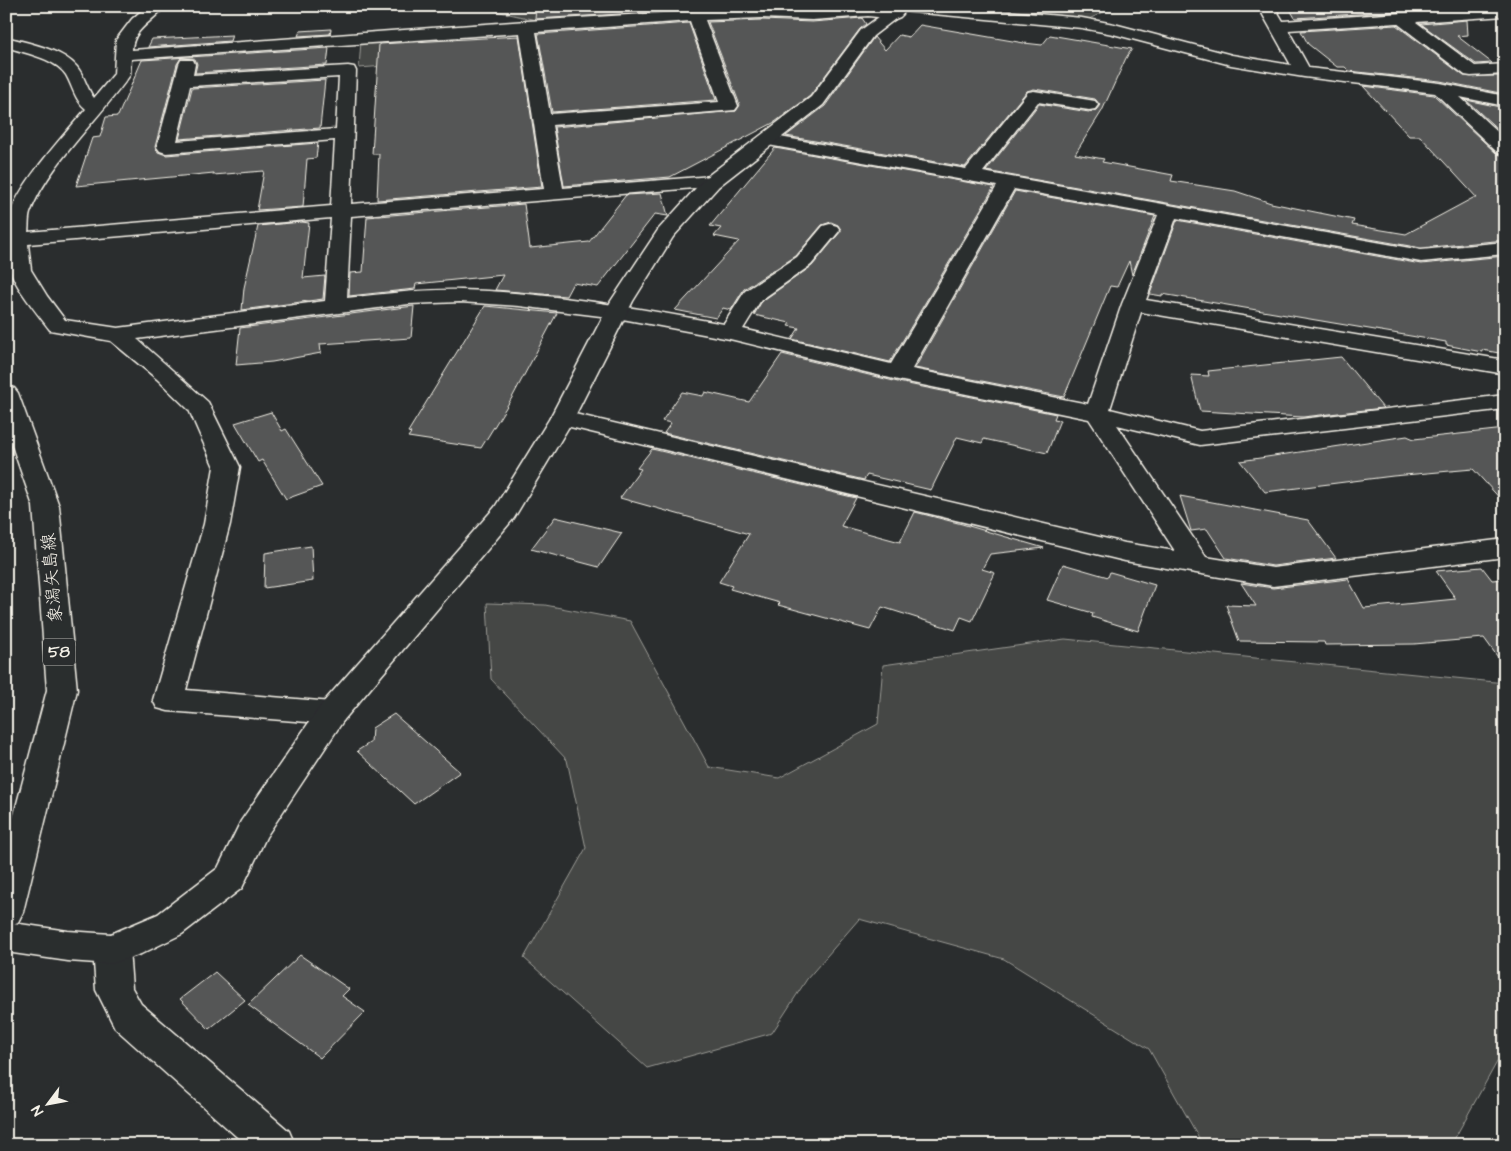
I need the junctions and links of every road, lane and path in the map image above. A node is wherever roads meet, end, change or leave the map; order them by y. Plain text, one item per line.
1 (157, 6) edge
2 (1266, 6) edge
3 (901, 9) edge
4 (572, 10) dead end
5 (814, 10) edge
6 (1505, 11) edge
7 (696, 16) junction
8 (1401, 18) junction
9 (610, 21) junction
10 (527, 26) junction
11 (1278, 26) junction
12 (6, 42) edge
13 (190, 50) junction
14 (124, 56) junction
15 (1505, 69) edge
16 (1304, 72) junction
17 (183, 81) junction
18 (1440, 88) junction
19 (1505, 101) edge
20 (1089, 105) dead end
21 (95, 107) junction
22 (542, 120) junction
23 (346, 134) junction
24 (768, 140) junction
25 (1505, 149) edge
26 (971, 176) junction
27 (712, 182) junction
28 (1009, 182) junction
29 (554, 194) junction
30 (340, 211) junction
31 (1169, 212) junction
32 (830, 230) dead end
33 (17, 240) junction
34 (1505, 248) edge
35 (1133, 304) junction
36 (336, 306) junction
37 (617, 312) junction
38 (730, 332) junction
39 (118, 335) junction
40 (1505, 367) edge
41 (898, 373) junction
42 (6, 393) edge
43 (1505, 402) edge
44 (1097, 413) junction
45 (562, 418) junction
46 (1505, 548) edge
47 (1197, 564) junction
48 (332, 713) junction
49 (6, 912) edge
50 (6, 936) edge
51 (111, 949) junction
52 (275, 1145) edge

1 - 14 street
2 - 11 street
3 - 5 street
3 - 16 street
3 - 24 street
4 - 9 street
5 - 7 street
6 - 8 street
7 - 9 street
7 - 22 street
8 - 11 street
8 - 15 street
9 - 10 street
10 - 13 street
10 - 22 street
11 - 16 street
12 - 21 street
13 - 14 street
13 - 17 street
14 - 21 street
16 - 18 street
17 - 23 street
17 - 23 street
18 - 19 street
18 - 25 street
20 - 26 street
21 - 33 street
22 - 29 street
23 - 30 street
24 - 26 street
24 - 27 street
26 - 28 street
27 - 29 street
27 - 37 street
28 - 31 street
28 - 41 street
29 - 30 street
30 - 33 street
30 - 36 street
31 - 34 street
31 - 35 street
32 - 38 street
33 - 39 street
35 - 40 street
35 - 44 street
36 - 37 street
36 - 39 street
37 - 38 street
37 - 45 street
38 - 41 street
39 - 48 street
41 - 44 street
42 - 49 street, 象潟矢島線 / 58
43 - 44 street
44 - 47 street
45 - 47 street
45 - 48 street
46 - 47 street
48 - 51 street
50 - 51 street
51 - 52 street

